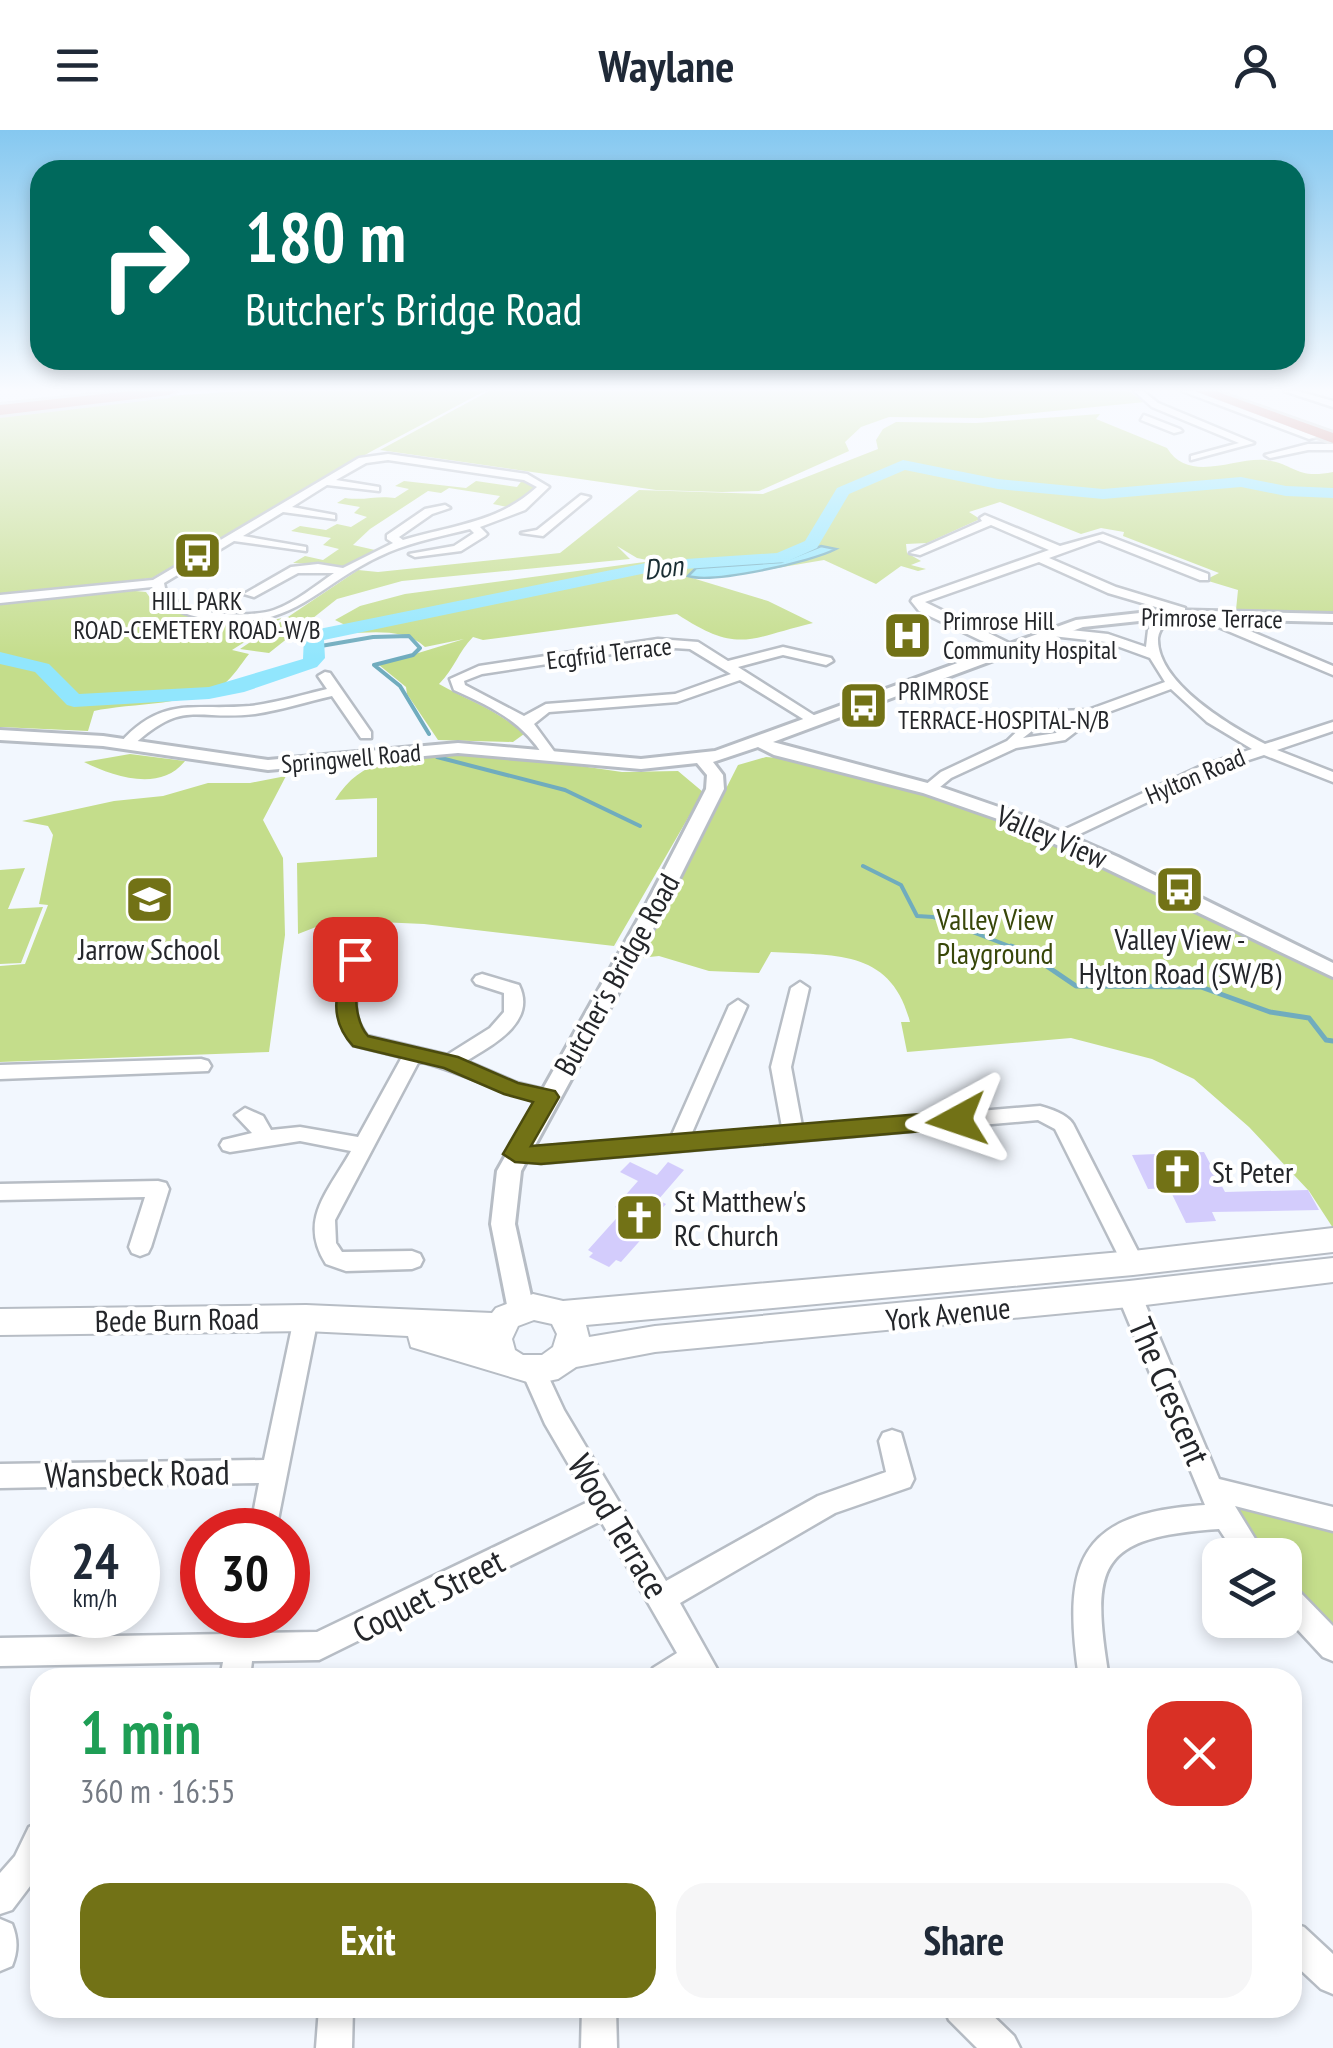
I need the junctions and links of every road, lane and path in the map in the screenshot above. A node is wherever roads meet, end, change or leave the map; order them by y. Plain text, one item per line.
1 (536, 481) edge
2 (326, 482) joint
3 (375, 490) dead end
4 (585, 496) dead end
5 (523, 506) junction
6 (281, 508) junction
7 (444, 508) dead end
8 (537, 509) dead end
9 (551, 511) dead end
10 (565, 513) junction
11 (332, 517) dead end
12 (473, 526) junction
13 (527, 533) dead end
14 (232, 537) junction
15 (302, 549) dead end
16 (1059, 550) junction
17 (410, 553) junction
18 (916, 553) dead end
19 (1038, 557) junction
20 (346, 572) junction
21 (1204, 577) dead end
22 (156, 583) junction
23 (250, 594) dead end
24 (0, 599) edge
25 (1166, 614) junction
26 (1194, 615) junction
27 (1333, 618) edge
28 (1052, 632) junction
29 (1008, 648) junction
30 (1156, 654) junction
31 (826, 661) dead end
32 (729, 665) junction
33 (1333, 672) edge
34 (744, 674) junction
35 (325, 676) dead end
36 (1174, 684) junction
37 (335, 691) junction
38 (504, 708) junction
39 (244, 710) junction
40 (542, 710) junction
41 (1090, 714) junction
42 (810, 720) junction
43 (1333, 726) edge
44 (526, 727) junction
45 (246, 730) dead end
46 (0, 735) edge
47 (366, 735) dead end
48 (756, 740) junction
49 (127, 743) junction
50 (1012, 744) junction
51 (1262, 748) junction
52 (549, 754) junction
53 (702, 759) junction
54 (1333, 778) edge
55 (929, 789) junction
56 (1061, 838) junction
57 (369, 961) dead end
58 (1333, 971) edge
59 (482, 980) dead end
60 (800, 988) dead end
61 (738, 1006) dead end
62 (413, 1054) junction
63 (450, 1062) junction
64 (201, 1066) dead end
65 (0, 1072) edge
66 (547, 1097) junction
67 (244, 1115) dead end
68 (793, 1134) junction
69 (265, 1138) junction
70 (681, 1143) junction
71 (230, 1144) dead end
72 (365, 1146) junction
73 (515, 1154) junction
74 (0, 1192) edge
75 (140, 1247) dead end
76 (412, 1260) dead end
77 (1327, 1260) edge
78 (1131, 1279) junction
79 (562, 1314) junction
80 (306, 1318) junction
81 (0, 1322) edge
82 (507, 1332) junction
83 (568, 1354) junction
84 (534, 1372) junction
85 (892, 1442) dead end
86 (275, 1471) junction
87 (0, 1476) edge
88 (1210, 1488) junction
89 (606, 1506) junction
90 (267, 1508) edge
91 (1224, 1516) junction
92 (1333, 1518) edge
93 (1239, 1538) edge
94 (662, 1598) junction
95 (1302, 1614) edge
96 (242, 1638) edge
97 (1333, 1647) edge
98 (0, 1652) edge
99 (237, 1663) edge
100 (702, 1668) edge
101 (1093, 1668) edge
102 (30, 1856) edge
103 (0, 1898) edge
104 (0, 1936) edge
105 (1302, 1948) edge
106 (0, 1954) edge
107 (1333, 1977) edge
108 (336, 2018) edge
109 (599, 2018) edge
110 (971, 2018) edge
111 (334, 2048) edge
112 (599, 2048) edge
113 (1002, 2048) edge

1 - 5 street
2 - 3 street
2 - 6 street
4 - 10 street
5 - 8 street
5 - 12 street
6 - 11 street
6 - 14 street
7 - 17 street
9 - 10 street
10 - 13 street
12 - 17 street
12 - 17 street
14 - 15 street
14 - 22 street
16 - 18 street
16 - 19 street
16 - 21 street
17 - 20 street
19 - 26 street
19 - 29 street
20 - 22 street
20 - 23 street
22 - 24 street
25 - 26 street, Primrose Terrace
25 - 28 street, Primrose Terrace
25 - 30 street
26 - 27 street, Primrose Terrace
26 - 33 street
28 - 29 street, Primrose Terrace
28 - 30 street
29 - 42 street, Primrose Terrace
30 - 36 street
31 - 32 street
32 - 34 street, Ecgfrid Terrace
32 - 38 street, Ecgfrid Terrace
34 - 40 street
34 - 42 street, Ecgfrid Terrace
35 - 37 street
36 - 41 street
36 - 51 street
37 - 39 street
37 - 47 street
38 - 40 street
38 - 44 street
39 - 45 street
39 - 49 street
40 - 44 street
41 - 50 street
41 - 50 street
42 - 48 street, Primrose Terrace
43 - 51 street, Hylton Road
44 - 52 street
46 - 49 street, Springwell Road
48 - 53 street, Springwell Road
48 - 55 street, Valley View
49 - 52 street, Springwell Road
50 - 55 street
51 - 54 street
51 - 56 street, Hylton Road
52 - 53 street, Springwell Road
53 - 66 street, Butcher's Bridge Road
55 - 56 street, Valley View
56 - 58 street, Valley View
57 - 62 street
59 - 63 street
60 - 68 street
61 - 70 street
62 - 63 street
62 - 72 street
63 - 66 street
64 - 65 street
66 - 73 street, Butcher's Bridge Road
67 - 69 street
68 - 70 street
68 - 78 street, The Crescent
69 - 71 street
69 - 72 street
70 - 73 street
72 - 76 street
73 - 82 street, Butcher's Bridge Road
74 - 75 street
77 - 78 main road, York Avenue
78 - 79 main road, York Avenue
78 - 83 main road, York Avenue
78 - 88 street, The Crescent
79 - 82 main road
79 - 83 main road
80 - 81 main road, Bede Burn Road
80 - 82 main road, Bede Burn Road
80 - 86 street
82 - 84 main road
83 - 84 main road
84 - 89 street, Wood Terrace
85 - 94 street
86 - 87 street, Wansbeck Road
86 - 90 street
88 - 91 street, The Crescent
88 - 92 street, The Crescent
89 - 94 street, Wood Terrace
89 - 99 street, Coquet Street
91 - 93 street, The Crescent
91 - 101 street
94 - 100 street, Wood Terrace
95 - 97 street
96 - 99 street
98 - 99 street, Coquet Street
102 - 103 street
104 - 106 street
105 - 107 street
108 - 111 street
109 - 112 street
110 - 113 street

